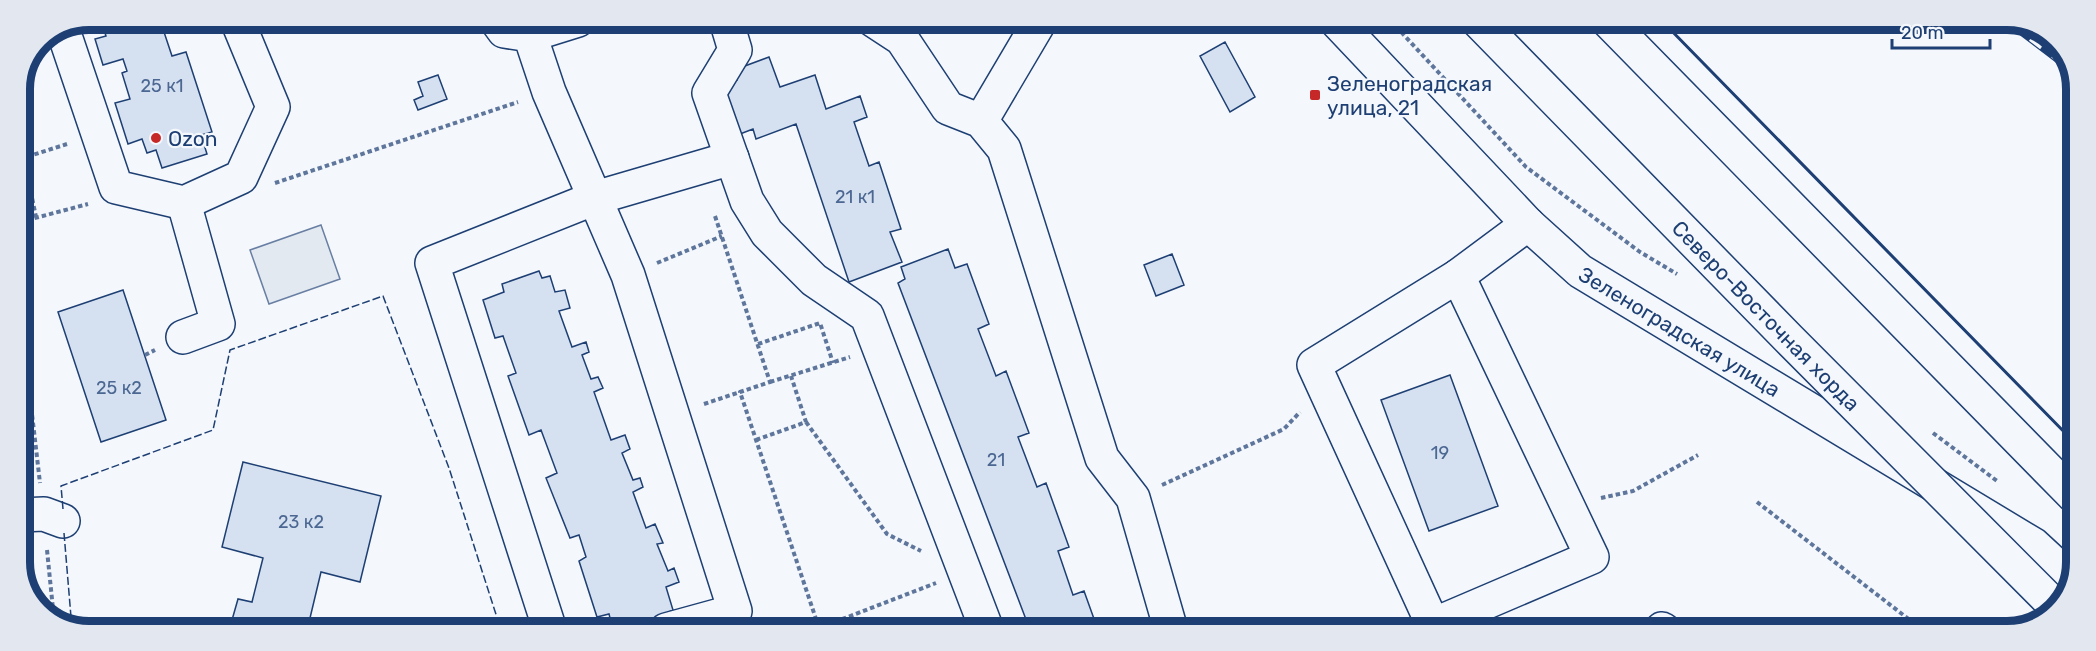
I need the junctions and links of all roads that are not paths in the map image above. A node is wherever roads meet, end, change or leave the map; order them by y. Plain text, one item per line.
1 (241, 30) edge
2 (503, 30) edge
3 (546, 30) edge
4 (729, 30) edge
5 (888, 30) edge
6 (1035, 30) edge
7 (1345, 30) edge
8 (1487, 30) edge
9 (1617, 30) edge
10 (65, 35) edge
11 (530, 35) junction
12 (981, 121) junction
13 (732, 158) junction
14 (595, 198) junction
15 (184, 203) junction
16 (1528, 224) junction
17 (1458, 276) junction
18 (183, 337) dead end
19 (2066, 488) edge
20 (2065, 573) edge
21 (2050, 602) edge
22 (547, 621) edge
23 (699, 621) edge
24 (983, 621) edge
25 (1168, 621) edge
26 (1427, 621) edge
27 (1446, 621) edge

1 - 15 main road
2 - 11 main road
3 - 11 main road
4 - 13 main road
5 - 12 main road
6 - 12 main road
7 - 16 main road, Зеленоградская улица
8 - 21 main road, Северо-Восточная хорда, bridge
9 - 19 main road
10 - 15 main road
11 - 14 main road
12 - 25 main road
13 - 14 main road
13 - 24 main road
14 - 22 main road
14 - 23 main road
15 - 18 main road
16 - 17 main road
16 - 20 main road, Зеленоградская улица
17 - 26 main road
17 - 27 main road

